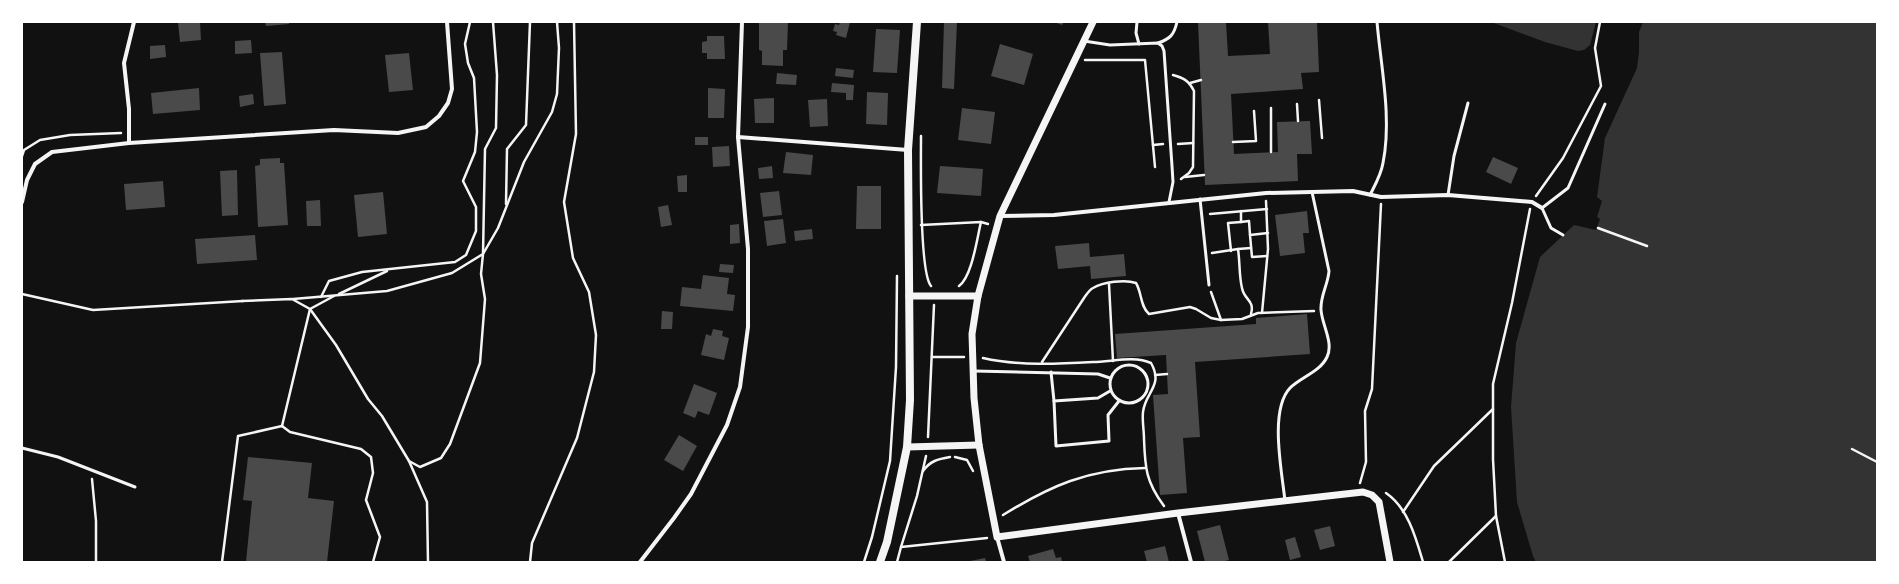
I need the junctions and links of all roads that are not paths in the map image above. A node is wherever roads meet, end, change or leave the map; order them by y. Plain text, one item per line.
1 (134, 22) edge
2 (446, 22) edge
3 (742, 22) edge
4 (917, 22) edge
5 (1093, 22) edge
6 (1137, 22) edge
7 (1177, 22) edge
8 (1377, 22) edge
9 (1084, 41) junction
10 (1158, 43) junction
11 (1139, 44) junction
12 (1468, 103) dead end
13 (1605, 104) dead end
14 (738, 137) junction
15 (129, 143) junction
16 (908, 150) junction
17 (1312, 192) junction
18 (1370, 195) junction
19 (1448, 195) junction
20 (1200, 199) junction
21 (22, 202) edge
22 (1169, 202) junction
23 (1542, 208) junction
24 (1000, 216) junction
25 (1563, 235) dead end
26 (1209, 285) road end
27 (909, 296) junction
28 (978, 296) junction
29 (973, 371) junction
30 (1051, 372) junction
31 (1110, 378) junction
32 (1110, 390) junction
33 (1054, 401) junction
34 (1119, 401) junction
35 (979, 445) junction
36 (907, 447) junction
37 (22, 448) edge
38 (135, 487) dead end
39 (1285, 501) junction
40 (1178, 513) junction
41 (997, 537) junction
42 (640, 562) edge
43 (880, 562) edge
44 (1004, 562) edge
45 (1191, 562) edge
46 (1390, 562) edge

1 - 15 street
2 - 15 street
3 - 14 street
4 - 16 main road
5 - 9 street
6 - 11 lane
7 - 10 lane
8 - 18 lane
9 - 11 lane
9 - 24 street
10 - 11 lane
10 - 22 lane
12 - 19 lane
13 - 23 lane
14 - 16 street
14 - 42 street
15 - 21 street
16 - 27 main road
17 - 18 street
17 - 20 street
17 - 39 lane
18 - 19 street
19 - 23 street
20 - 22 street
20 - 26 lane
22 - 24 street
23 - 25 lane
24 - 28 street
27 - 28 street
27 - 36 main road
28 - 29 street
29 - 30 lane
29 - 35 street
30 - 31 lane
30 - 33 lane
31 - 32 lane
31 - 34 lane
32 - 33 lane
32 - 34 lane
33 - 34 lane
35 - 36 street
35 - 41 street
36 - 43 main road
37 - 38 lane
39 - 40 street
39 - 46 street
40 - 41 street
40 - 45 street
41 - 44 street

